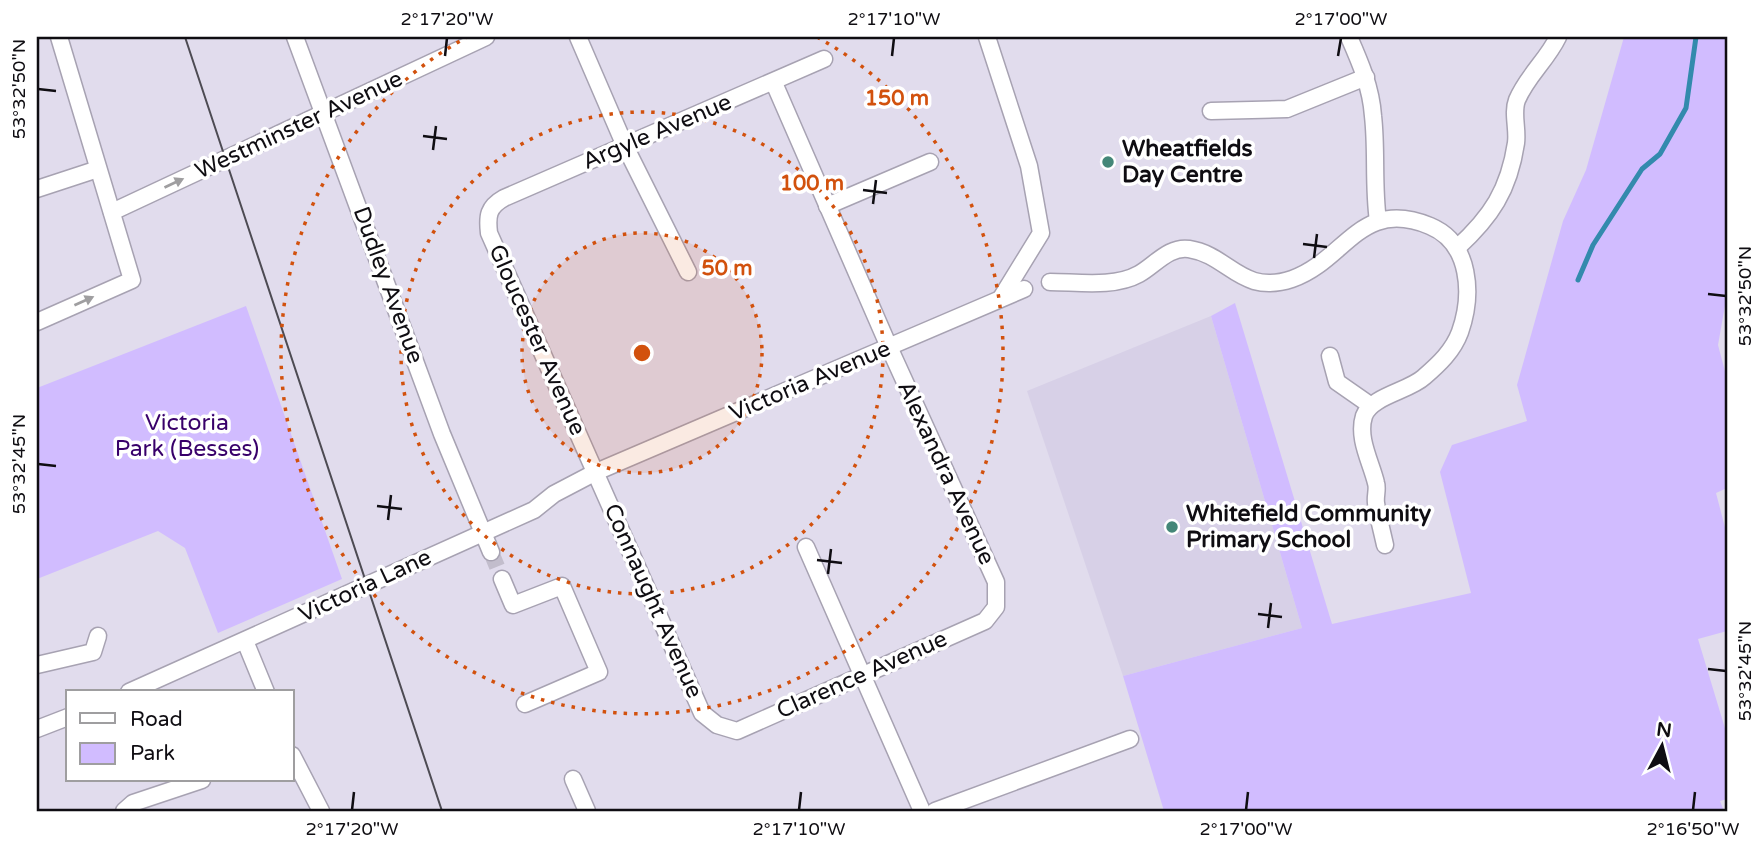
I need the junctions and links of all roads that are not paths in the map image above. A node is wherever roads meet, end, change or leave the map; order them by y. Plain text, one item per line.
1 (58, 37) edge
2 (295, 37) edge
3 (486, 37) edge
4 (578, 37) edge
5 (987, 37) edge
6 (1349, 37) edge
7 (1558, 37) edge
8 (824, 59) dead end
9 (1366, 77) junction
10 (774, 83) junction
11 (1211, 111) dead end
12 (325, 114) junction
13 (625, 146) junction
14 (930, 162) dead end
15 (98, 170) junction
16 (37, 189) edge
17 (827, 206) junction
18 (491, 208) joint
19 (112, 212) junction
20 (1378, 220) junction
21 (1457, 248) junction
22 (688, 272) dead end
23 (1050, 282) dead end
24 (1024, 289) dead end
25 (1001, 299) junction
26 (37, 322) edge
27 (889, 347) junction
28 (1330, 356) dead end
29 (1370, 405) junction
30 (596, 472) junction
31 (483, 533) junction
32 (1385, 545) dead end
33 (806, 547) dead end
34 (491, 552) tunnel mouth
35 (502, 579) tunnel mouth
36 (997, 601) joint
37 (98, 636) dead end
38 (245, 641) junction
39 (37, 665) edge
40 (860, 675) junction
41 (134, 690) edge
42 (265, 690) edge
43 (525, 704) dead end
44 (66, 718) edge
45 (717, 725) joint
46 (37, 729) edge
47 (1130, 739) dead end
48 (294, 759) edge
49 (573, 779) dead end
50 (196, 782) edge
51 (124, 811) edge
52 (321, 811) edge
53 (587, 811) edge
54 (922, 811) edge
55 (935, 811) edge

1 - 15 street
2 - 12 street, Dudley Avenue
3 - 12 street, Westminster Avenue
4 - 13 street
5 - 25 street
6 - 9 street
7 - 21 street
8 - 10 street, Argyle Avenue
9 - 11 street
9 - 20 street
10 - 13 street, Argyle Avenue
10 - 17 street, Alexandra Avenue
19 -> 12 street, Westminster Avenue
12 - 31 street, Dudley Avenue
13 - 18 street, Argyle Avenue
13 - 22 street
14 - 17 street
15 - 16 street
15 - 19 street
17 - 27 street, Alexandra Avenue
18 - 30 street, Gloucester Avenue
26 -> 19 street
20 - 21 street
20 - 23 street
21 - 29 street
24 - 25 street, Victoria Avenue
25 - 27 street, Victoria Avenue
27 - 30 street, Victoria Avenue
27 - 36 street, Alexandra Avenue
28 - 29 street
29 - 32 street
30 - 31 street, Victoria Lane
30 - 45 street, Connaught Avenue
31 - 34 street, Dudley Avenue
31 - 38 street, Victoria Lane
33 - 40 street
35 - 43 street
36 - 40 street, Clarence Avenue
37 - 39 street
38 - 41 street, Victoria Lane
38 - 42 street
40 - 45 street, Clarence Avenue
40 - 54 street
44 - 46 street
47 - 55 street
48 - 52 street
49 - 53 street
50 - 51 street

